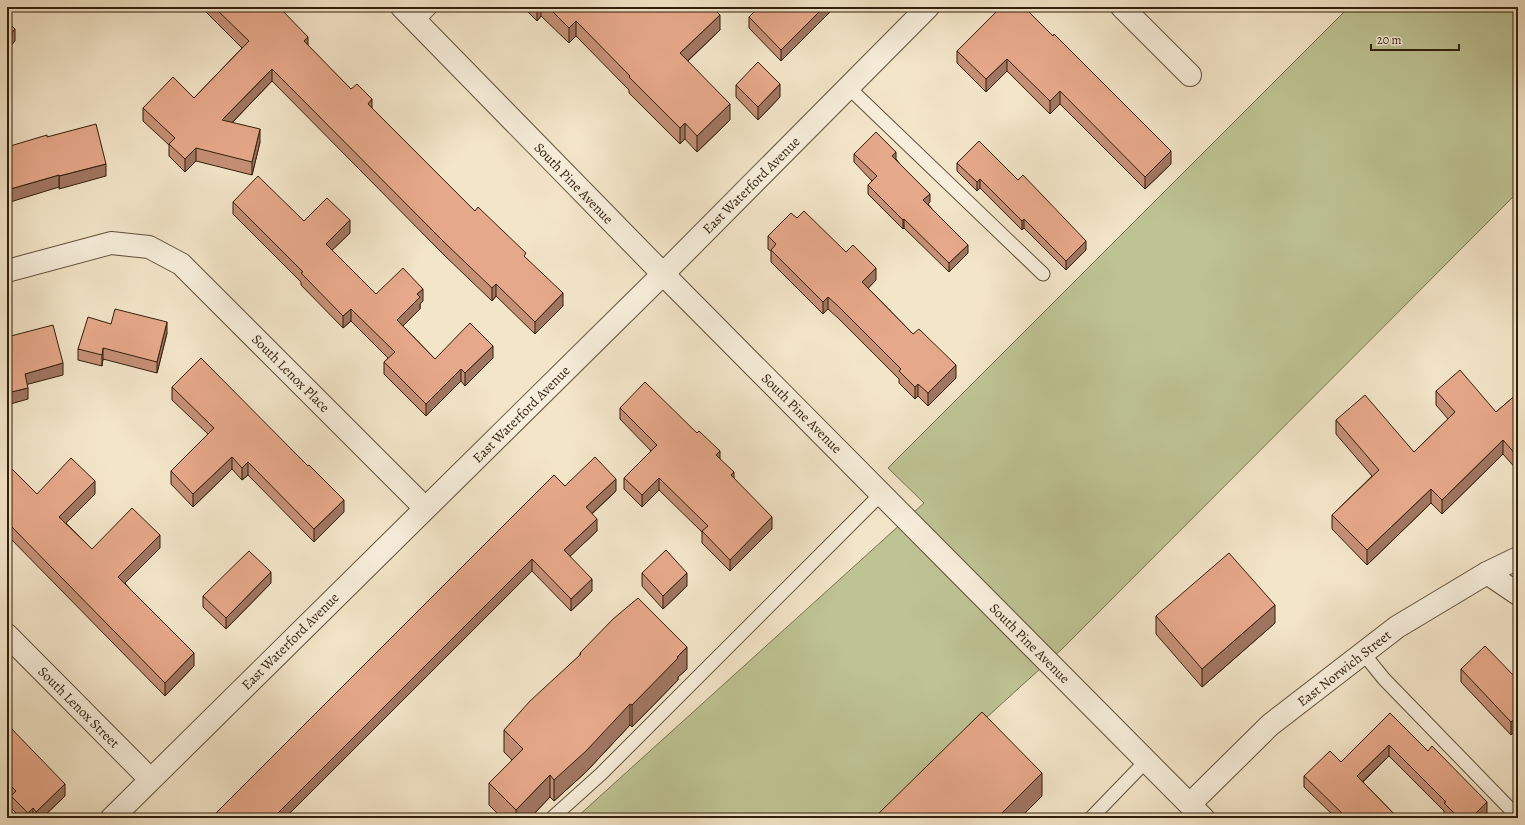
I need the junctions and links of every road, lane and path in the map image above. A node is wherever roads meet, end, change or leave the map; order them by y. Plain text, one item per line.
1 (928, 7) edge
2 (1122, 7) edge
3 (417, 12) edge
4 (1190, 75) dead end
5 (848, 86) junction
6 (7, 271) edge
7 (663, 274) junction
8 (1043, 274) dead end
9 (882, 494) junction
10 (426, 508) junction
11 (1518, 558) edge
12 (1487, 574) junction
13 (1518, 594) edge
14 (7, 635) edge
15 (1363, 653) junction
16 (1147, 760) junction
17 (150, 779) junction
18 (1196, 811) edge
19 (1518, 817) edge
20 (112, 818) edge
21 (552, 818) edge
22 (1091, 818) edge

1 - 5 street, East Waterford Avenue
2 - 4 street
3 - 7 street, South Pine Avenue
5 - 7 street, East Waterford Avenue
5 - 8 lane
6 - 10 street, South Lenox Place
7 - 9 street, South Pine Avenue
7 - 10 street, East Waterford Avenue
9 - 16 street, South Pine Avenue
9 - 21 lane
10 - 17 street, East Waterford Avenue
11 - 12 street, East Norwich Street
12 - 13 street
12 - 15 street, East Norwich Street
14 - 17 street, South Lenox Street
15 - 18 street, East Norwich Street
15 - 19 lane
16 - 18 street, South Pine Avenue
16 - 22 lane
17 - 20 street, East Waterford Avenue

